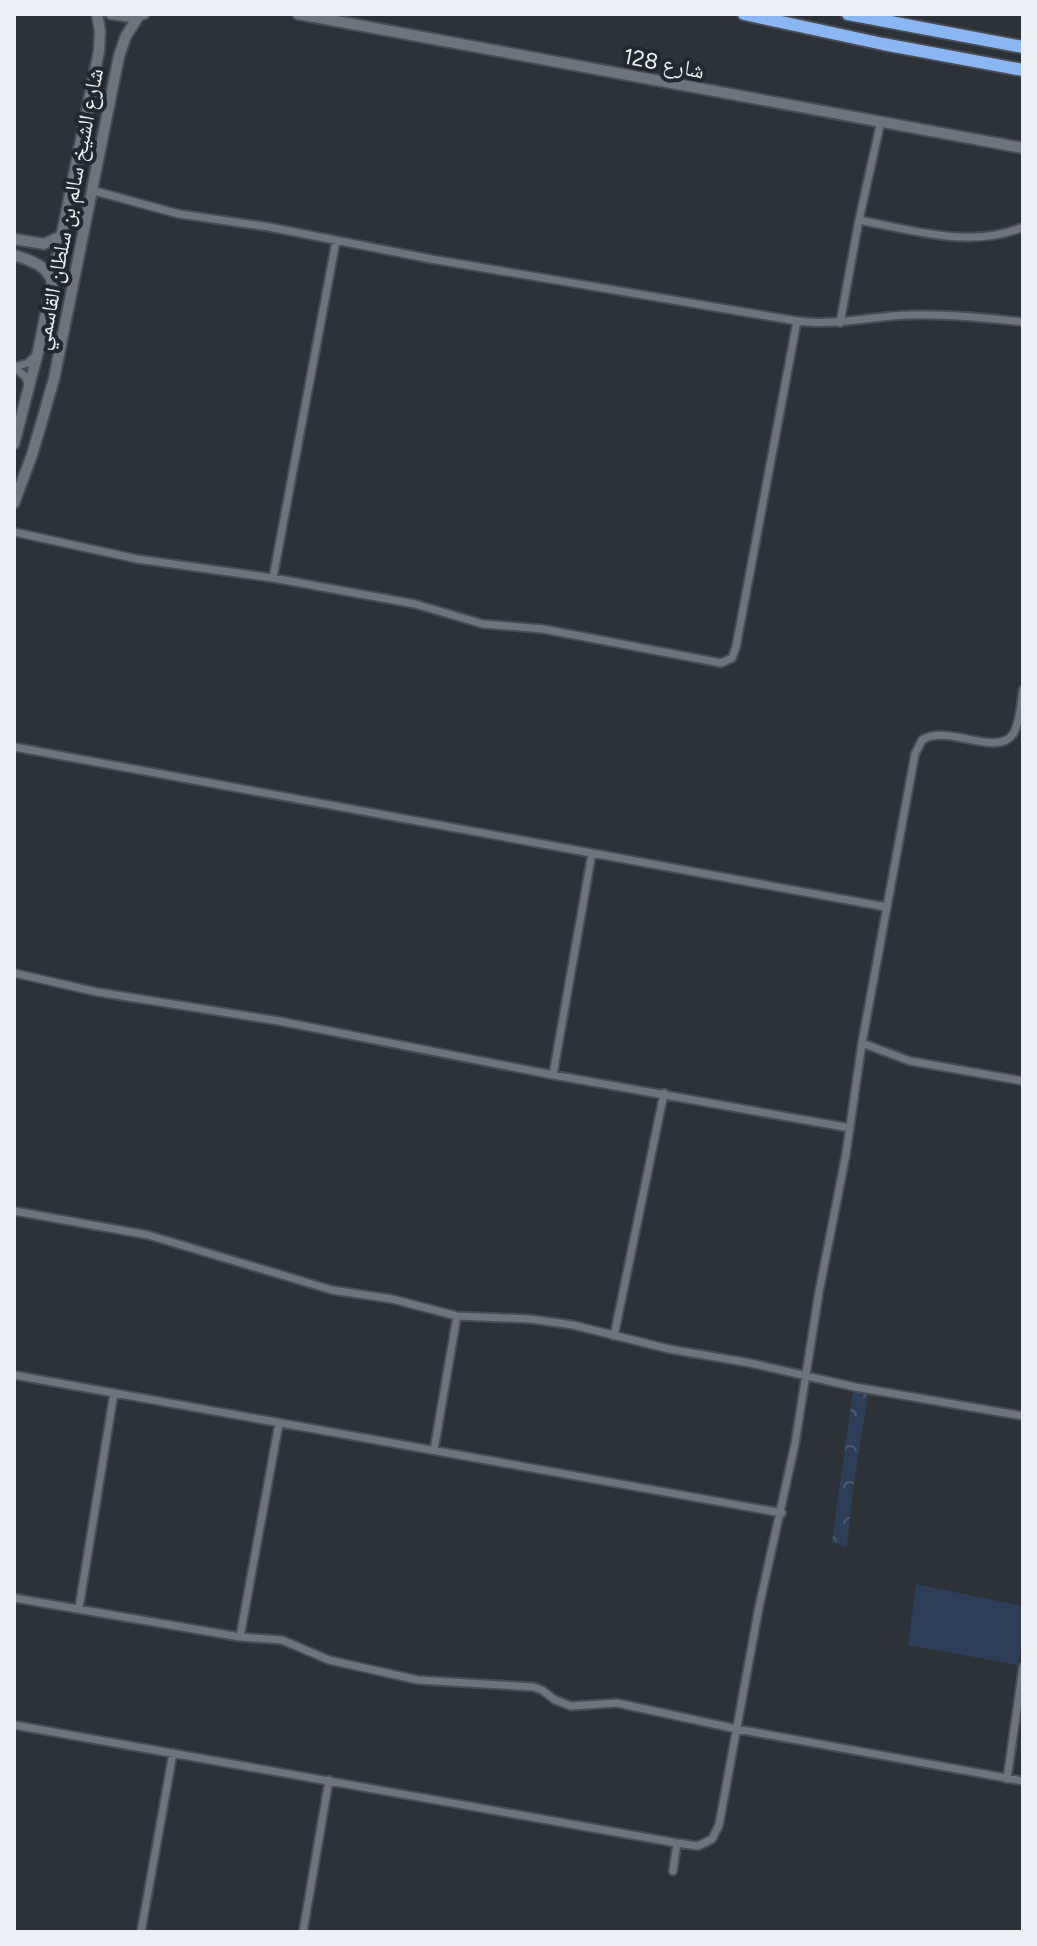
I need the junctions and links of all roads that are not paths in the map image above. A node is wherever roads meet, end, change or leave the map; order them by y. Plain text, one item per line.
1 (97, 14) edge
2 (111, 14) edge
3 (298, 14) edge
4 (744, 14) edge
5 (848, 14) edge
6 (141, 15) edge
7 (1023, 47) edge
8 (1023, 70) edge
9 (881, 121) junction
10 (1023, 148) edge
11 (91, 190) junction
12 (859, 220) junction
13 (1023, 227) edge
14 (61, 236) junction
15 (20, 240) edge
16 (336, 241) junction
17 (14, 255) edge
18 (52, 281) junction
19 (797, 321) junction
20 (1023, 322) edge
21 (840, 323) junction
22 (38, 352) junction
23 (30, 389) junction
24 (14, 444) edge
25 (14, 503) edge
26 (14, 532) edge
27 (273, 578) junction
28 (1023, 690) edge
29 (1022, 703) edge
30 (14, 747) edge
31 (592, 853) junction
32 (886, 907) junction
33 (14, 973) edge
34 (862, 1043) junction
35 (553, 1075) junction
36 (1023, 1081) edge
37 (664, 1093) junction
38 (850, 1128) junction
39 (14, 1211) edge
40 (457, 1316) junction
41 (614, 1336) junction
42 (14, 1375) edge
43 (805, 1377) junction
44 (114, 1393) junction
45 (1023, 1416) edge
46 (279, 1423) junction
47 (434, 1450) junction
48 (782, 1513) junction
49 (14, 1598) edge
50 (79, 1608) junction
51 (240, 1637) junction
52 (1023, 1667) edge
53 (15, 1725) edge
54 (737, 1729) junction
55 (14, 1737) edge
56 (173, 1753) junction
57 (1007, 1779) junction
58 (329, 1780) junction
59 (1023, 1781) edge
60 (677, 1843) junction
61 (673, 1871) dead end
62 (141, 1932) edge
63 (303, 1932) edge

1 - 14 street, شارع الشيخ سالم بن سلطان القاسمي
2 - 6 street
3 - 9 street, شارع 128
4 - 8 highway
5 - 7 highway
6 - 11 street, شارع الشيخ سالم بن سلطان القاسمي
9 - 10 street, شارع 128
9 - 12 street
11 - 16 street
11 - 25 street, شارع الشيخ سالم بن سلطان القاسمي
12 - 13 street
12 - 21 street
14 - 15 street
14 - 18 street, شارع الشيخ سالم بن سلطان القاسمي
15 - 17 street
16 - 19 street
16 - 27 street
17 - 18 street
18 - 22 street, شارع الشيخ سالم بن سلطان القاسمي
19 - 21 street
19 - 27 street
20 - 21 street
22 - 23 street, شارع الشيخ سالم بن سلطان القاسمي
22 - 23 street
23 - 24 street, شارع الشيخ سالم بن سلطان القاسمي
26 - 27 street
28 - 29 street
29 - 32 street
30 - 31 street
31 - 32 street
31 - 35 street
32 - 34 street
33 - 35 street
34 - 36 street
34 - 38 street
35 - 37 street
37 - 38 street
37 - 41 street
38 - 43 street
39 - 40 street
40 - 41 street
40 - 47 street
41 - 43 street
42 - 44 street
43 - 45 street
43 - 48 street
44 - 46 street
44 - 50 street
46 - 47 street
46 - 51 street
47 - 48 street
48 - 54 street
49 - 50 street
50 - 51 street
51 - 54 street
52 - 57 street
53 - 55 street
53 - 56 street
54 - 57 street
54 - 60 street
56 - 58 street
56 - 62 street
57 - 59 street
58 - 60 street
58 - 63 street
60 - 61 street

